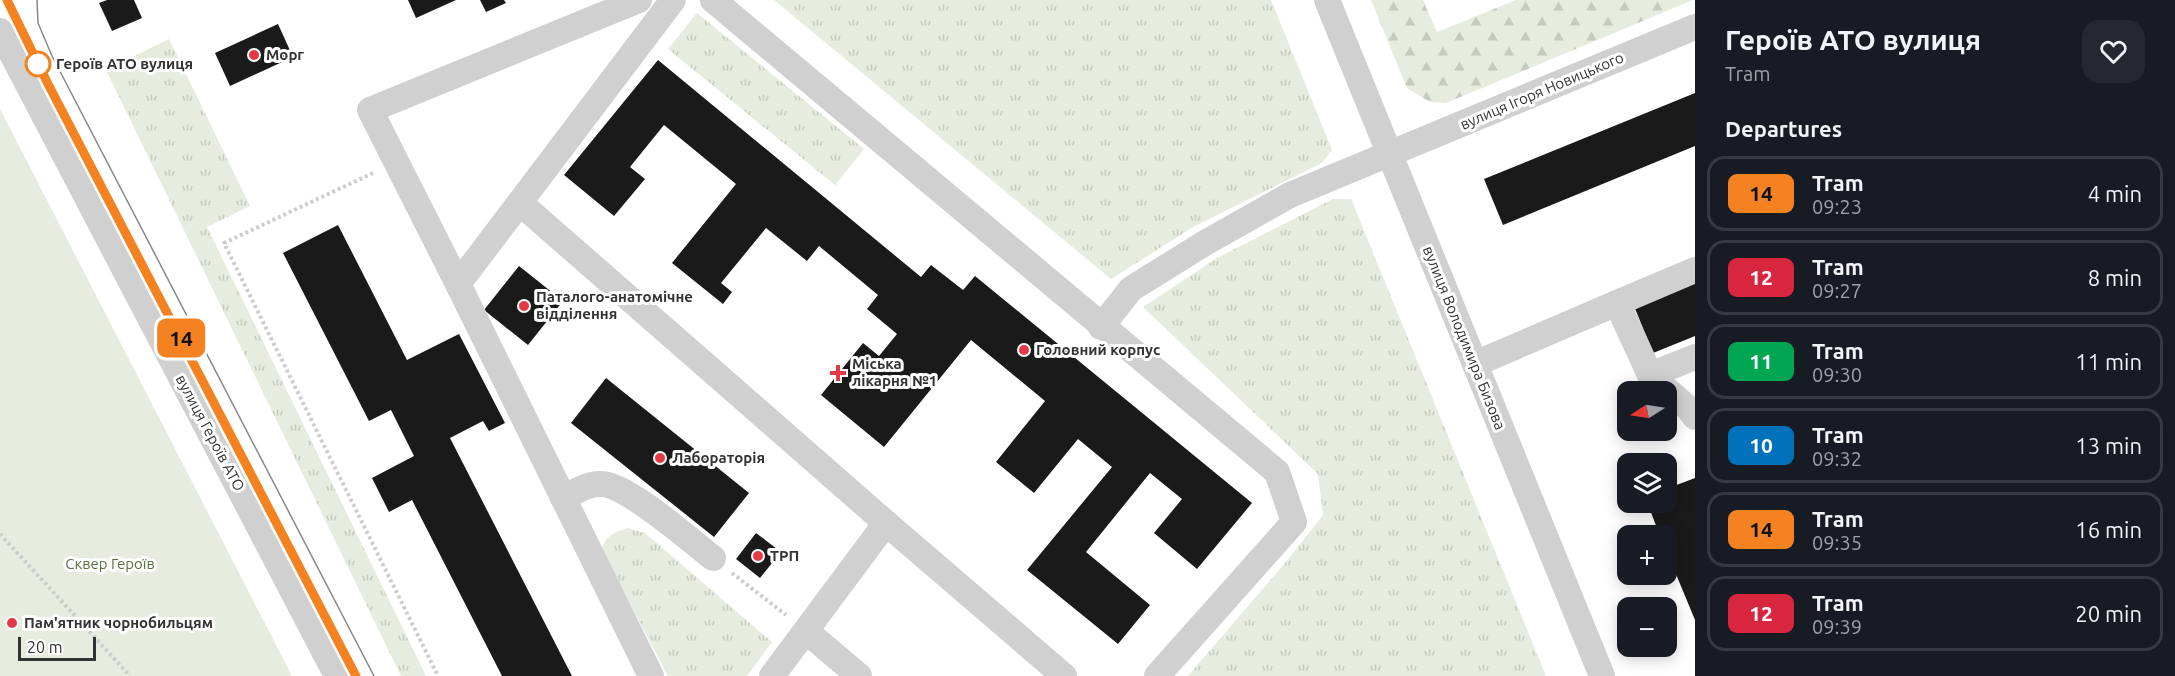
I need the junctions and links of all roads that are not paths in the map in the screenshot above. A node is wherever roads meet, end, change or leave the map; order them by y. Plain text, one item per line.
1 (639, 0) edge
2 (673, 0) edge
3 (713, 0) edge
4 (1327, 0) edge
5 (1695, 27) edge
6 (0, 31) edge
7 (1389, 154) junction
8 (520, 203) junction
9 (1695, 270) edge
10 (458, 284) junction
11 (1617, 303) junction
12 (1101, 327) junction
13 (1695, 357) edge
14 (1474, 364) junction
15 (1650, 375) junction
16 (1695, 417) edge
17 (563, 498) junction
18 (886, 523) junction
19 (713, 558) road end
20 (806, 631) junction
21 (337, 676) edge
22 (651, 676) edge
23 (772, 676) edge
24 (859, 676) edge
25 (1064, 676) edge
26 (1157, 676) edge
27 (1602, 676) edge

1 - 10 street
2 - 8 street
3 - 12 street
4 - 7 street, вулиця Володимира Бизова
5 - 7 street, вулиця Ігоря Новицького
6 - 21 street, вулиця Героїв АТО
7 - 12 street, вулиця Ігоря Новицького
7 - 14 street, вулиця Володимира Бизова
8 - 10 street
8 - 18 street
9 - 11 street
10 - 17 street
11 - 14 street
11 - 15 street
12 - 26 street
13 - 15 street
14 - 27 street, вулиця Володимира Бизова
15 - 16 street
17 - 19 street
17 - 22 street
18 - 20 street
18 - 25 street
20 - 23 street
20 - 24 street

